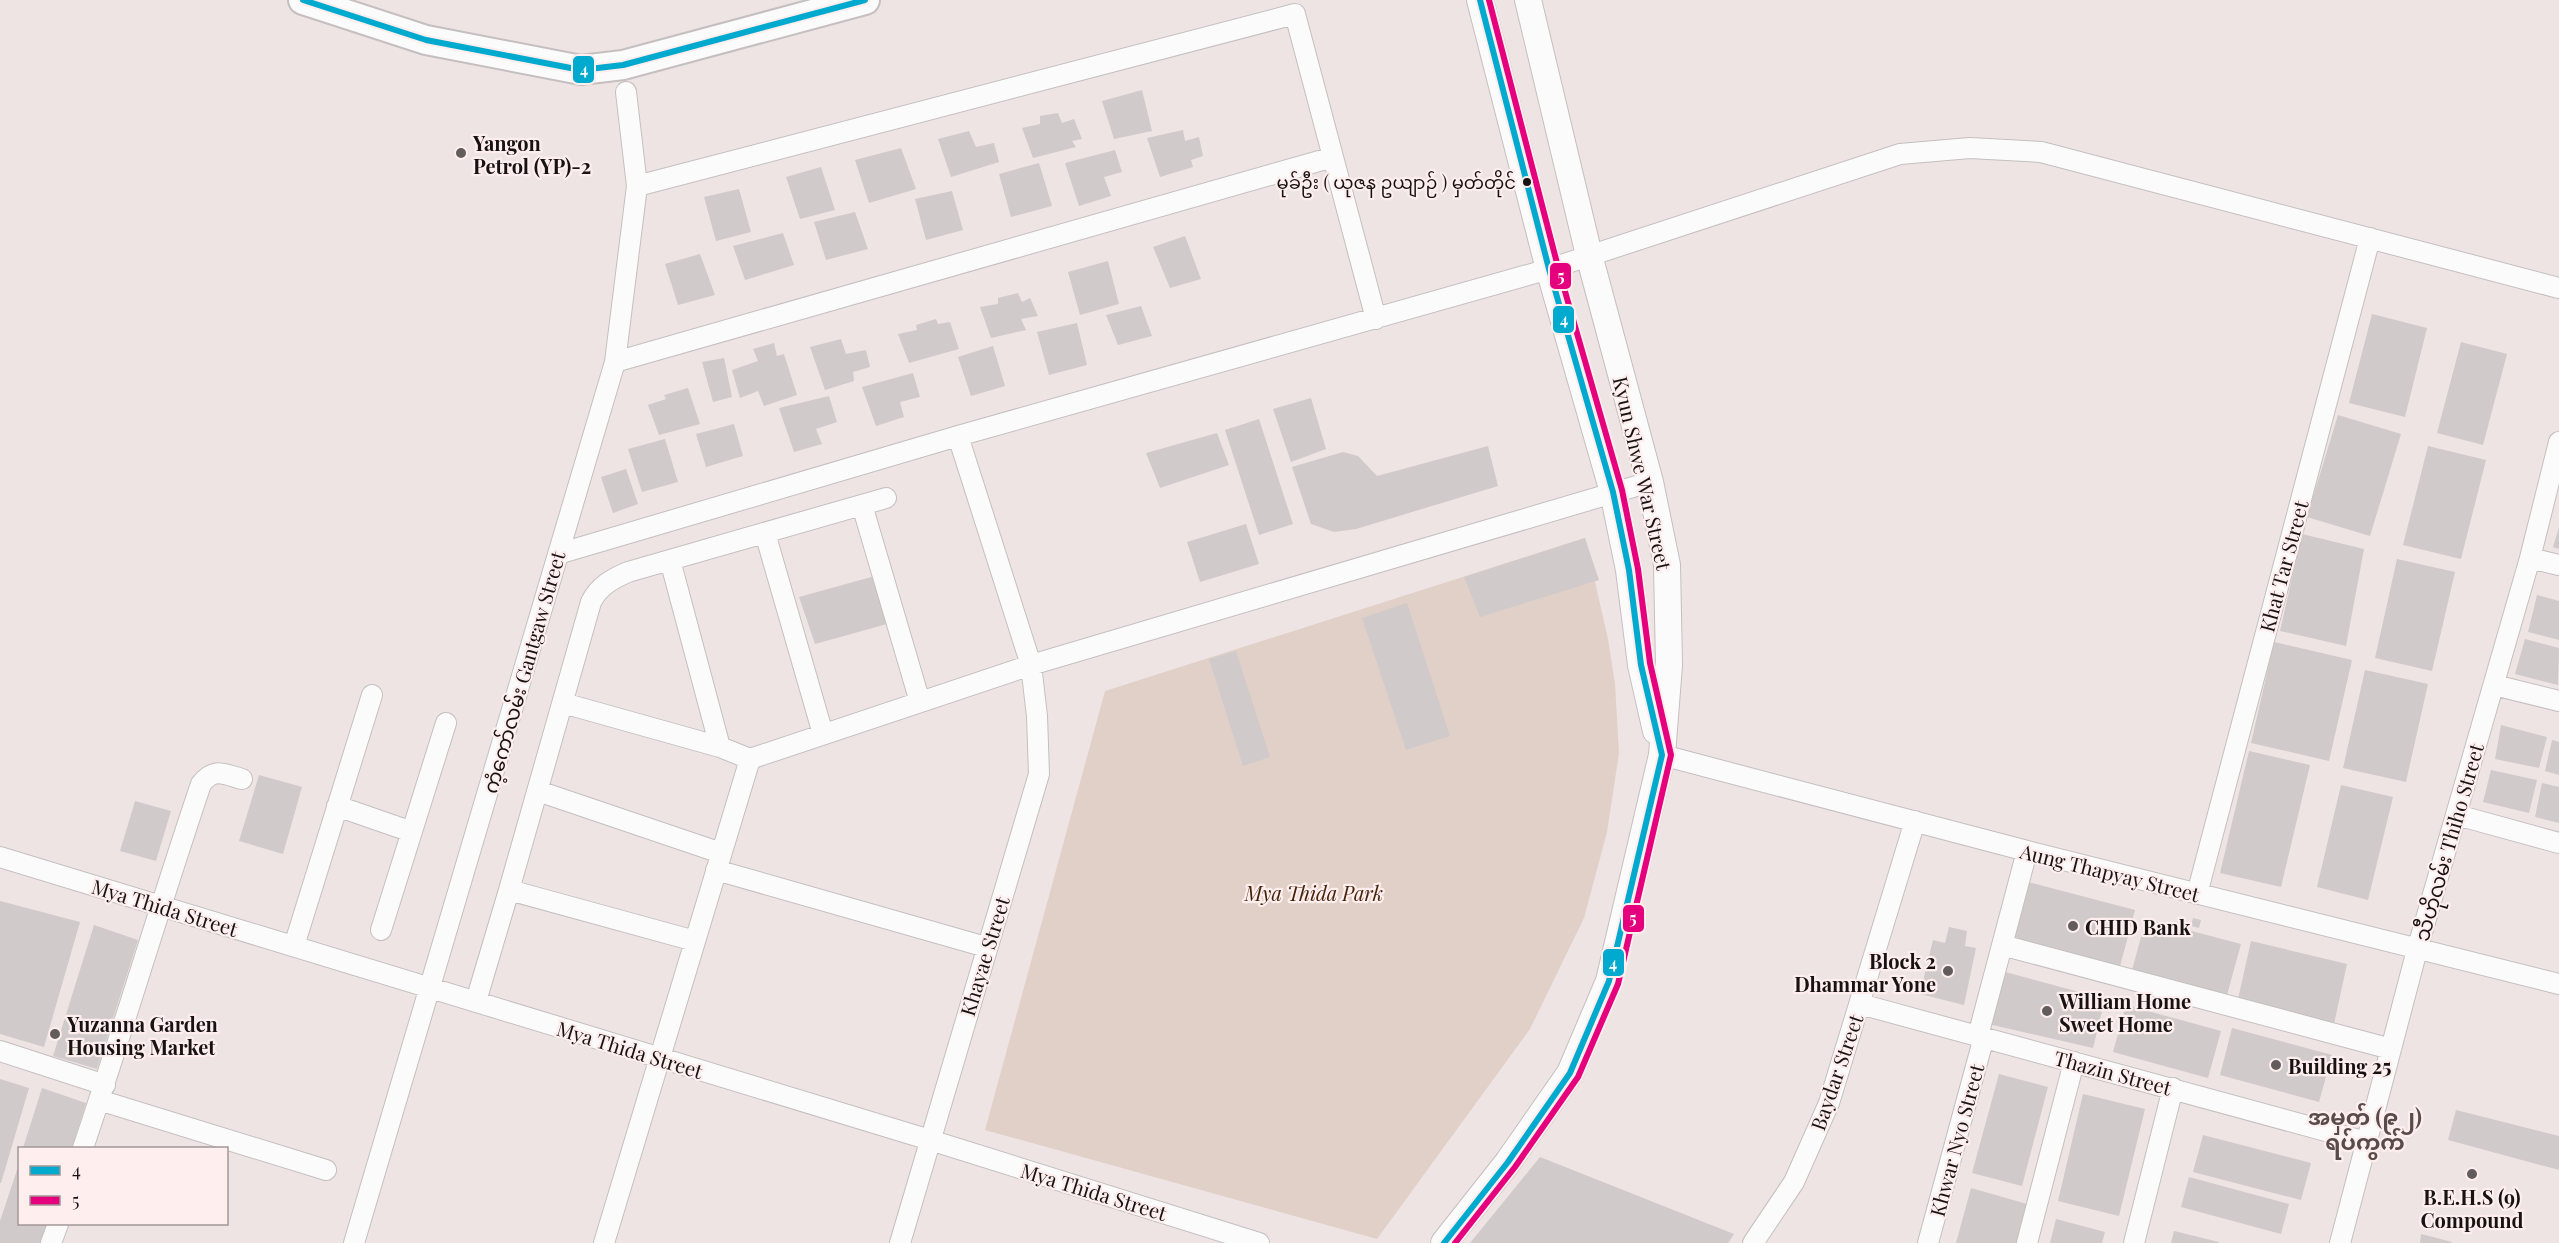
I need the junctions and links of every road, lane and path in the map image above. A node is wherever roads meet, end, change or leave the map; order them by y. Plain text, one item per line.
1 (303, 0) edge
2 (865, 0) edge
3 (1480, 0) edge
4 (1528, 0) edge
5 (816, 6) edge
6 (626, 92) dead end
7 (1332, 157) junction
8 (637, 186) junction
9 (2370, 238) junction
10 (1589, 255) junction
11 (1549, 268) junction
12 (2559, 288) edge
13 (1376, 319) junction
14 (615, 362) junction
15 (958, 436) junction
16 (2559, 442) edge
17 (1650, 482) junction
18 (1613, 492) junction
19 (886, 498) dead end
20 (862, 505) junction
21 (765, 533) junction
22 (558, 554) junction
23 (2530, 558) junction
24 (670, 560) junction
25 (2559, 565) edge
26 (1031, 666) junction
27 (2494, 685) junction
28 (372, 695) dead end
29 (2559, 701) edge
30 (920, 702) junction
31 (563, 703) junction
32 (446, 723) dead end
33 (823, 734) junction
34 (720, 747) junction
35 (1662, 755) junction
36 (750, 759) junction
37 (242, 779) dead end
38 (538, 791) junction
39 (337, 806) junction
40 (2457, 815) junction
41 (1915, 821) junction
42 (412, 832) junction
43 (2559, 843) edge
44 (2027, 850) junction
45 (0, 857) edge
46 (719, 862) junction
47 (509, 890) junction
48 (2197, 894) junction
49 (160, 905) junction
50 (381, 930) dead end
51 (695, 941) junction
52 (294, 946) junction
53 (2005, 946) junction
54 (986, 947) junction
55 (2417, 950) junction
56 (2559, 984) edge
57 (431, 988) junction
58 (476, 1001) junction
59 (1860, 1004) junction
60 (1981, 1036) junction
61 (2391, 1049) junction
62 (0, 1051) edge
63 (658, 1058) junction
64 (2072, 1067) junction
65 (2173, 1088) junction
66 (102, 1093) junction
67 (930, 1140) junction
68 (2366, 1142) junction
69 (84, 1147) edge
70 (326, 1170) dead end
71 (58, 1225) edge
72 (607, 1242) edge
73 (51, 1243) edge
74 (354, 1243) edge
75 (900, 1243) edge
76 (1259, 1243) edge
77 (1444, 1243) edge
78 (1753, 1243) edge
79 (1928, 1243) edge
80 (2027, 1243) edge
81 (2134, 1243) edge
82 (2340, 1243) edge

1 - 5 main road
2 - 5 main road
3 - 11 street, Kyun Shwe War Street
4 - 10 street, Kyun Shwe War Street
6 - 8 street, ကံ့ကော်လမ်း Gantgaw Street
7 - 8 street
7 - 13 street
7 - 14 street
8 - 14 street, ကံ့ကော်လမ်း Gantgaw Street
9 - 10 street
9 - 12 street
9 - 48 street, Khat Tar Street
10 - 11 street
10 - 17 street, Kyun Shwe War Street
11 - 13 street
11 - 18 street, Kyun Shwe War Street
13 - 15 street
14 - 22 street, ကံ့ကော်လမ်း Gantgaw Street
15 - 22 street
15 - 26 street, Khayae Street
16 - 23 street, သီဟိုလမ်း Thiho Street
17 - 18 street
17 - 35 street, Kyun Shwe War Street
18 - 26 street
18 - 35 street, Kyun Shwe War Street
19 - 20 street
20 - 21 street
20 - 30 street
21 - 24 street
21 - 33 street
22 - 57 street, ကံ့ကော်လမ်း Gantgaw Street
23 - 25 street
23 - 27 street, သီဟိုလမ်း Thiho Street
24 - 31 street
24 - 34 street
26 - 30 street
26 - 54 street, Khayae Street
27 - 29 street
27 - 40 street, သီဟိုလမ်း Thiho Street
28 - 39 street
30 - 33 street
31 - 34 street
31 - 38 street
32 - 42 street
33 - 36 street
34 - 36 street
35 - 41 street, Aung Thapyay Street
35 - 77 street
36 - 46 street
37 - 49 street
38 - 46 street
38 - 47 street
39 - 42 street
39 - 52 street
40 - 43 street
40 - 55 street, သီဟိုလမ်း Thiho Street
41 - 44 street, Aung Thapyay Street
41 - 59 street, Baydar Street
42 - 50 street
44 - 48 street, Aung Thapyay Street
44 - 53 street, Khwar Nyo Street
45 - 49 street, Mya Thida Street
46 - 51 street
46 - 54 street
47 - 51 street
47 - 58 street
48 - 55 street, Aung Thapyay Street
49 - 52 street, Mya Thida Street
49 - 66 street
51 - 63 street
52 - 57 street, Mya Thida Street
53 - 60 street, Khwar Nyo Street
53 - 61 street
54 - 67 street, Khayae Street
55 - 56 street, Aung Thapyay Street
55 - 61 street, သီဟိုလမ်း Thiho Street
57 - 58 street, Mya Thida Street
57 - 74 street, ကံ့ကော်လမ်း Gantgaw Street
58 - 63 street, Mya Thida Street
59 - 60 street, Thazin Street
59 - 78 street, Baydar Street
60 - 64 street, Thazin Street
60 - 79 street, Khwar Nyo Street
61 - 68 street, သီဟိုလမ်း Thiho Street
62 - 66 street
63 - 67 street, Mya Thida Street
63 - 72 street
64 - 65 street, Thazin Street
64 - 80 street
65 - 68 street, Thazin Street
65 - 81 street
66 - 69 street
66 - 70 street
67 - 75 street, Khayae Street
67 - 76 street, Mya Thida Street
68 - 82 street, သီဟိုလမ်း Thiho Street
71 - 73 street

